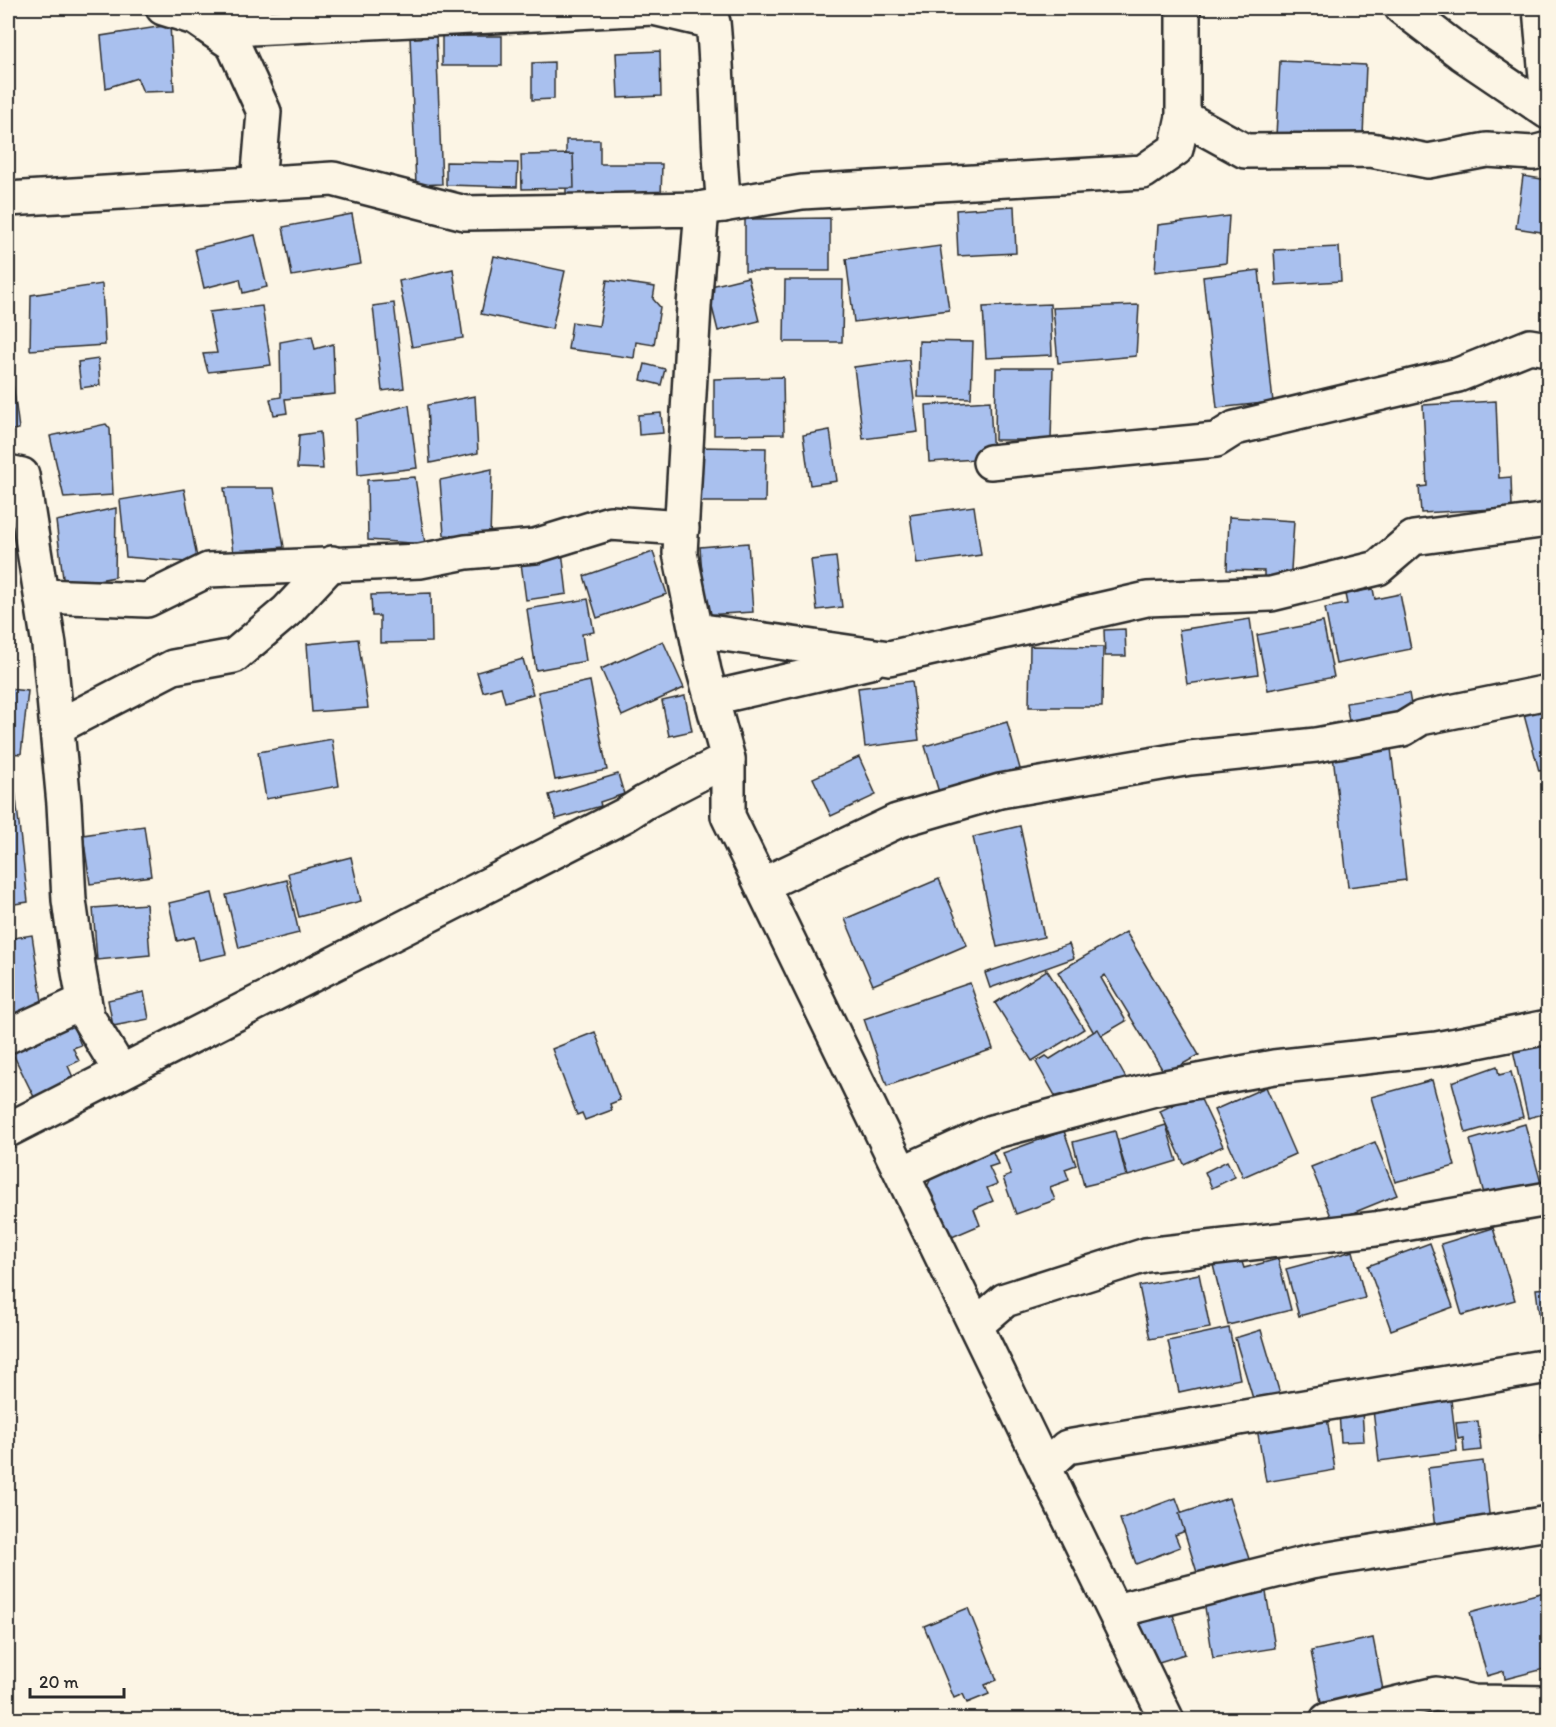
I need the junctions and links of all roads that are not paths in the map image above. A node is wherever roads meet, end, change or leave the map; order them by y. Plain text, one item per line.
1 (163, 8) edge
2 (653, 8) edge
3 (1183, 8) edge
4 (1402, 8) edge
5 (1540, 8) edge
6 (214, 30) junction
7 (1548, 100) edge
8 (1548, 112) edge
9 (1183, 117) junction
10 (1548, 148) edge
11 (258, 184) junction
12 (8, 199) edge
13 (713, 207) junction
14 (1548, 349) edge
15 (990, 462) dead end
16 (8, 472) edge
17 (1548, 520) edge
18 (682, 528) junction
19 (21, 539) edge
20 (333, 563) junction
21 (42, 596) junction
22 (696, 630) junction
23 (889, 658) junction
24 (1548, 692) edge
25 (712, 698) junction
26 (57, 727) junction
27 (728, 759) junction
28 (762, 885) junction
29 (84, 1001) junction
30 (1548, 1027) edge
31 (8, 1036) edge
32 (121, 1072) junction
33 (8, 1130) edge
34 (902, 1173) junction
35 (1548, 1199) edge
36 (976, 1326) junction
37 (1548, 1366) edge
38 (1046, 1467) junction
39 (1548, 1523) edge
40 (1115, 1611) junction
41 (1548, 1703) edge
42 (1167, 1719) edge
43 (1327, 1719) edge

1 - 6 street
2 - 6 street
2 - 13 street
3 - 9 street
4 - 8 street
5 - 7 street
6 - 11 street
9 - 10 street
9 - 13 street
11 - 12 street
11 - 13 street
13 - 18 street
14 - 15 street
16 - 19 street
17 - 23 street
18 - 20 street
18 - 22 street
19 - 21 street
20 - 21 street
20 - 26 street
21 - 26 street
22 - 23 street
22 - 25 street
23 - 25 street
24 - 28 street
25 - 27 street
26 - 29 street
27 - 28 street
27 - 32 street
28 - 34 street
29 - 31 street
29 - 32 street
30 - 34 street
32 - 33 street
34 - 36 street
35 - 36 street
36 - 38 street
37 - 38 street
38 - 40 street
39 - 40 street
40 - 42 street
41 - 43 street

